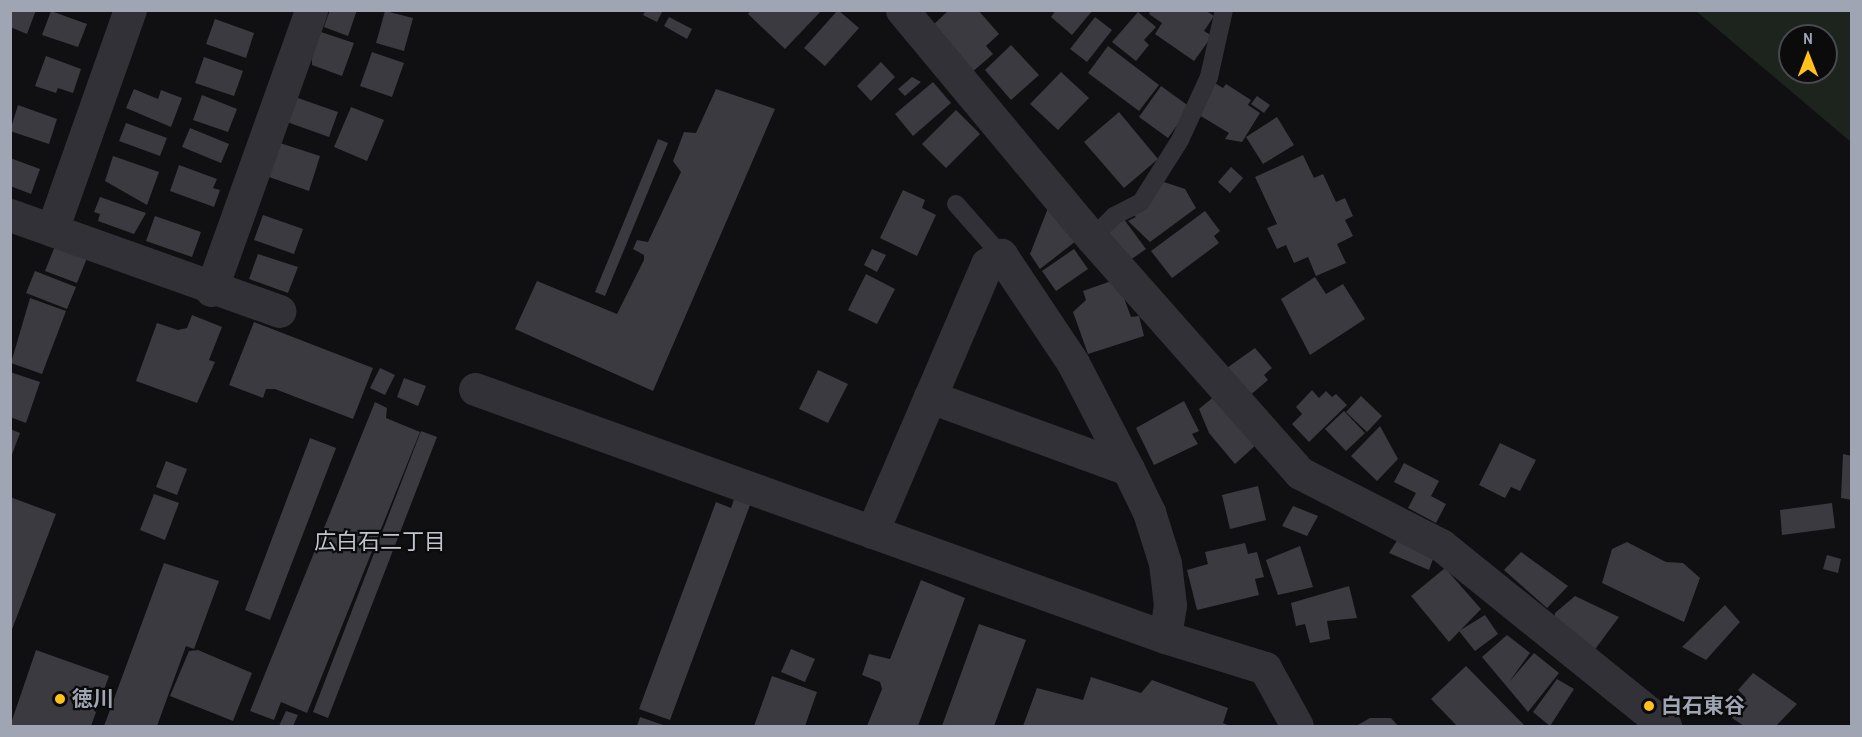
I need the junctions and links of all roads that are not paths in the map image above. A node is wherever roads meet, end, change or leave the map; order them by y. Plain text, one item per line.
1 (130, 10) edge
2 (311, 10) edge
3 (902, 10) edge
4 (1224, 10) edge
5 (956, 204) dead end
6 (10, 215) edge
7 (52, 230) junction
8 (1092, 238) junction
9 (1001, 255) junction
10 (211, 290) junction
11 (279, 311) dead end
12 (475, 389) dead end
13 (930, 398) junction
14 (1128, 469) junction
15 (872, 532) junction
16 (1165, 637) junction
17 (1297, 726) edge
18 (1665, 726) edge

1 - 7 street
2 - 10 street
3 - 8 street
4 - 8 lane
5 - 9 lane
6 - 7 street
7 - 10 street
8 - 18 street
9 - 13 street
9 - 14 street
10 - 11 street
12 - 15 street
13 - 14 street
13 - 15 street
14 - 16 street
15 - 16 street
16 - 17 street

